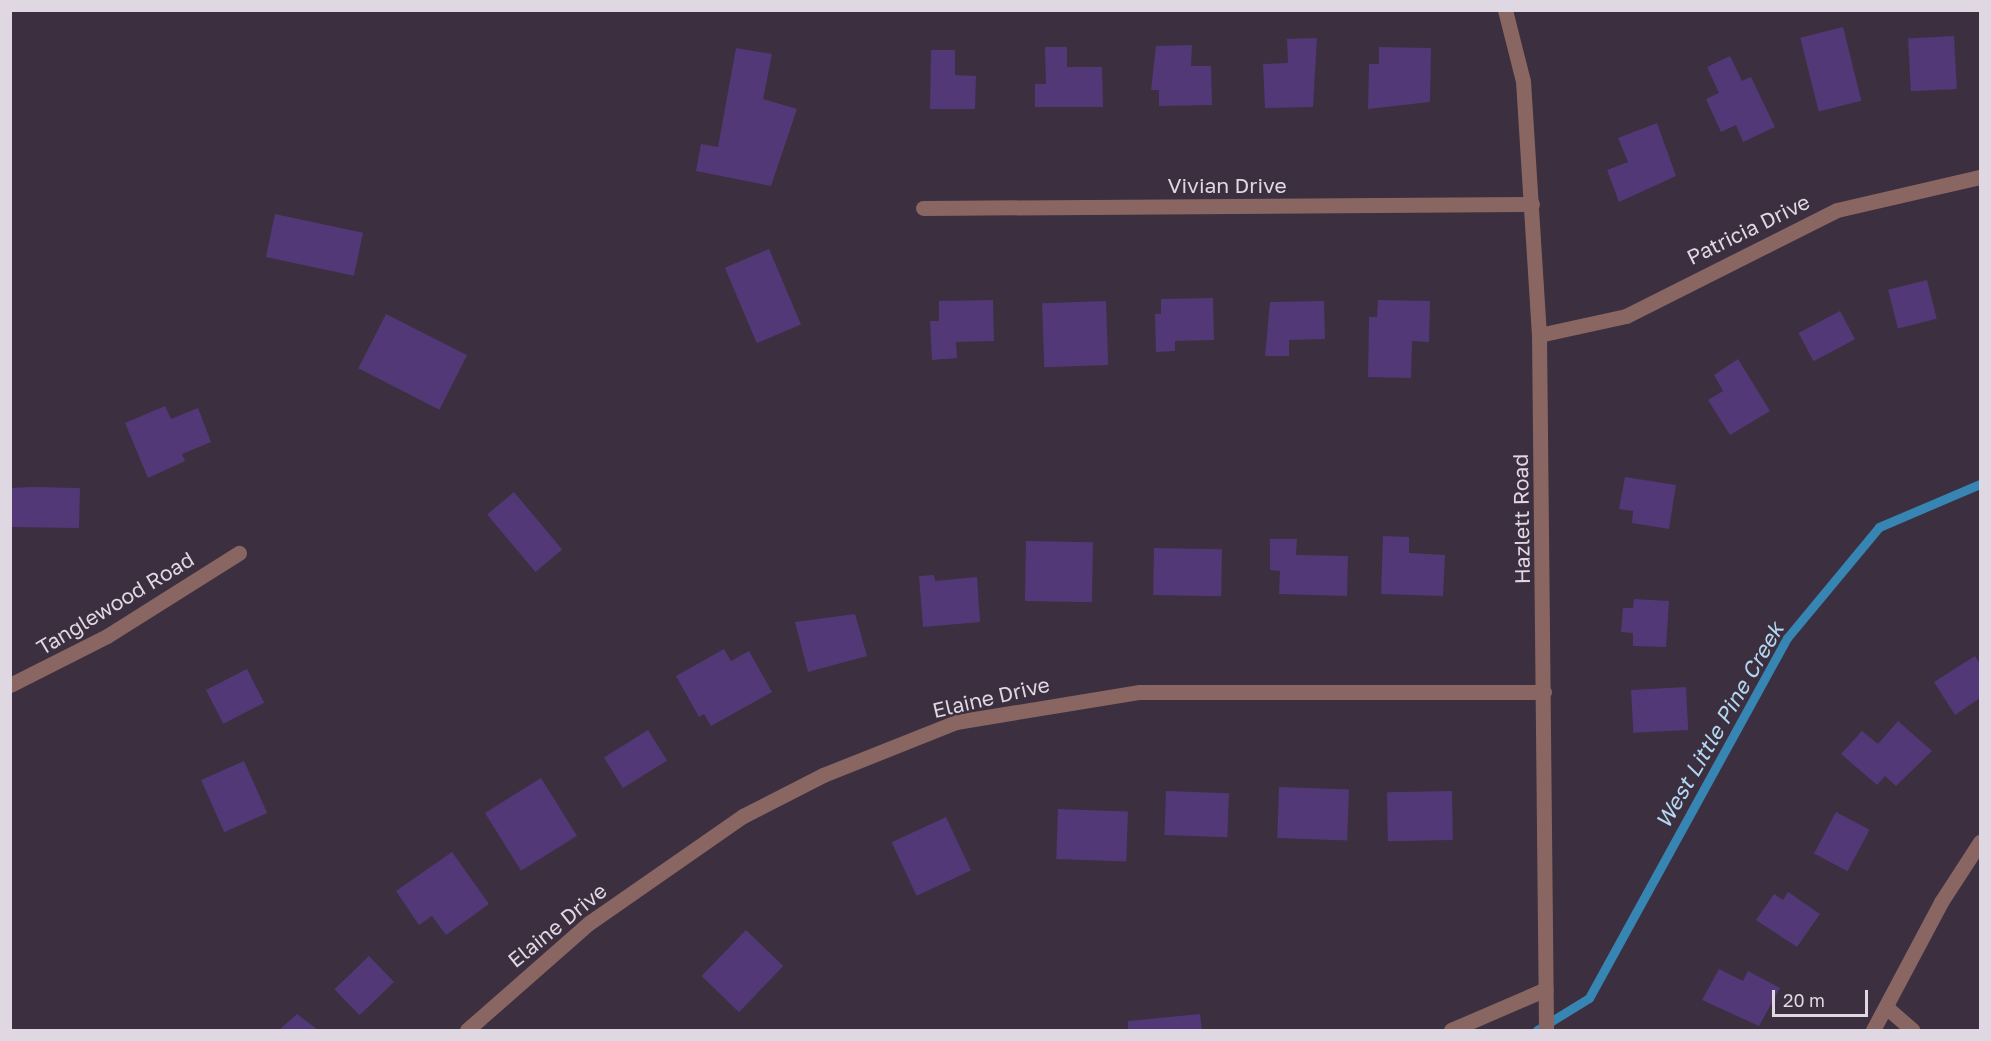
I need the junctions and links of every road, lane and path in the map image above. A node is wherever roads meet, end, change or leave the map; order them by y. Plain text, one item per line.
1 (1505, 10) edge
2 (1980, 177) edge
3 (1532, 204) junction
4 (923, 208) dead end
5 (1539, 335) junction
6 (239, 553) dead end
7 (10, 685) edge
8 (1544, 692) junction
9 (1980, 842) edge
10 (1546, 989) junction
11 (1886, 1007) junction
12 (467, 1030) edge
13 (1451, 1030) edge
14 (1546, 1030) edge
15 (1873, 1030) edge
16 (1912, 1030) edge

1 - 3 street, Hazlett Road
2 - 5 street, Patricia Drive
3 - 4 street, Vivian Drive
3 - 5 street, Hazlett Road
5 - 8 street, Hazlett Road
6 - 7 street, Tanglewood Road
8 - 10 street, Hazlett Road
8 - 12 street, Elaine Drive
9 - 11 street
10 - 13 street
10 - 14 street, Hazlett Road
11 - 15 street
11 - 16 street

